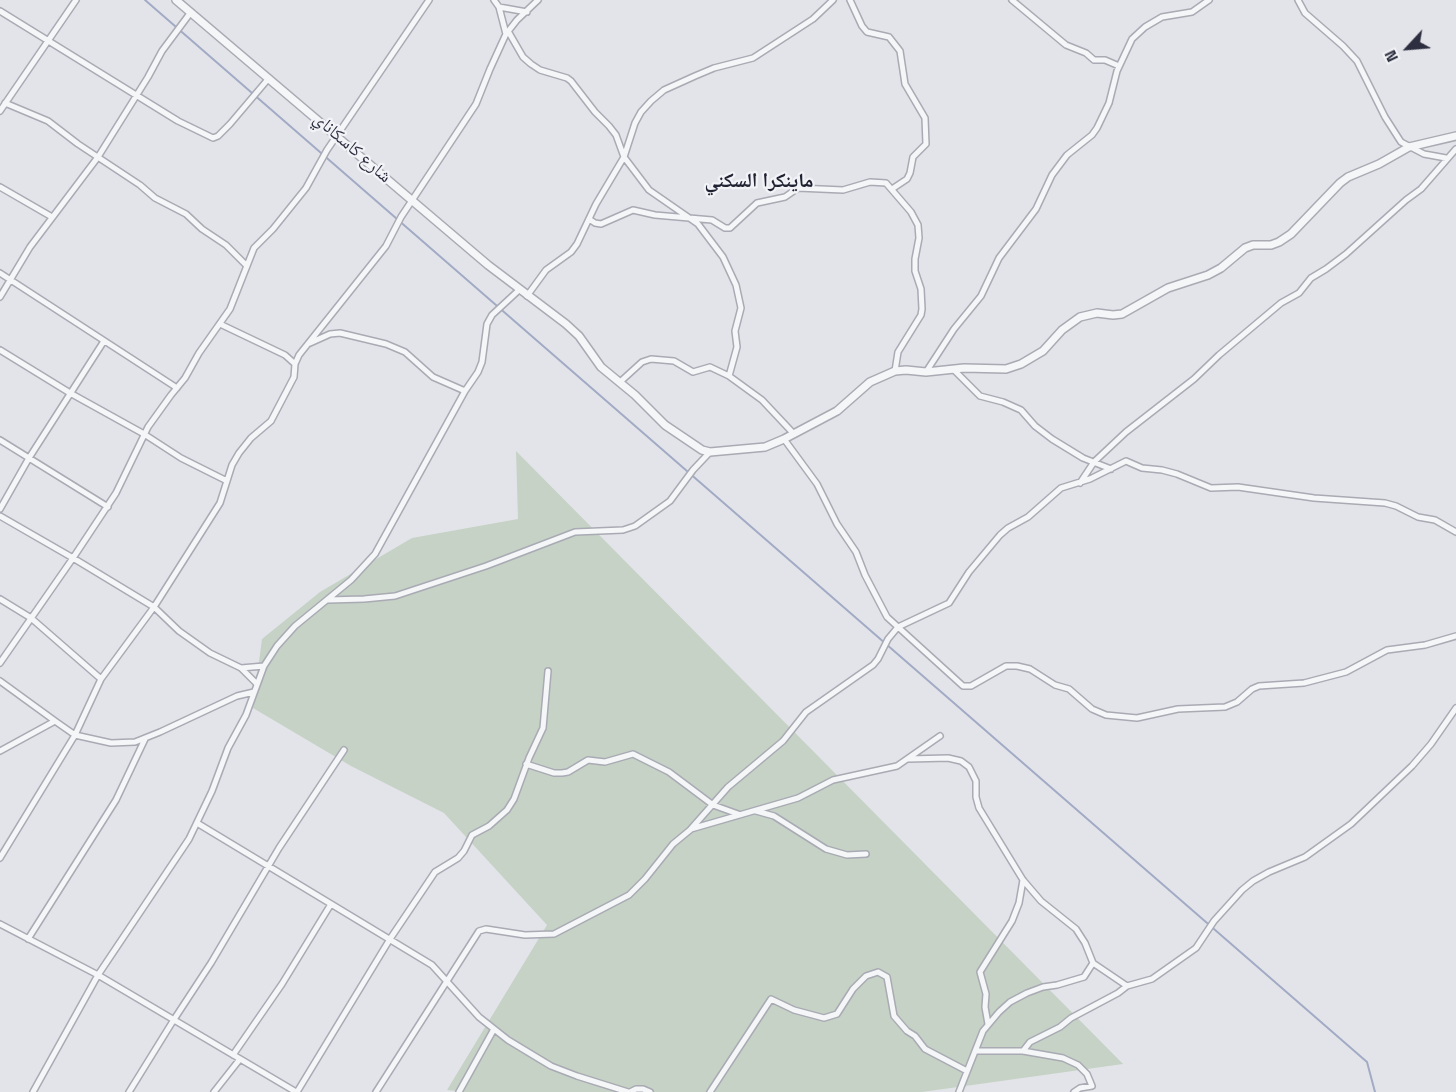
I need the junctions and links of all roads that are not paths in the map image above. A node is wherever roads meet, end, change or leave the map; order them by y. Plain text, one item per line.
1 (76, 0) edge
2 (176, 0) edge
3 (429, 0) edge
4 (494, 0) edge
5 (538, 0) edge
6 (833, 0) edge
7 (850, 0) edge
8 (1012, 0) edge
9 (1209, 0) edge
10 (1298, 0) edge
11 (499, 6) junction
12 (0, 11) edge
13 (190, 12) junction
14 (526, 12) junction
15 (507, 33) junction
16 (47, 41) junction
17 (1119, 66) junction
18 (269, 78) junction
19 (135, 96) junction
20 (2, 106) edge
21 (337, 136) junction
22 (1456, 136) edge
23 (1409, 147) junction
24 (1456, 149) edge
25 (98, 157) junction
26 (624, 157) junction
27 (1446, 158) junction
28 (0, 187) edge
29 (892, 189) junction
30 (413, 201) junction
31 (52, 217) junction
32 (589, 219) junction
33 (692, 219) junction
34 (246, 265) junction
35 (0, 273) edge
36 (10, 280) junction
37 (519, 290) junction
38 (527, 296) junction
39 (0, 297) edge
40 (220, 324) junction
41 (104, 341) junction
42 (307, 344) junction
43 (0, 350) edge
44 (285, 355) junction
45 (299, 355) junction
46 (295, 364) junction
47 (951, 368) junction
48 (895, 371) junction
49 (926, 372) junction
50 (729, 376) junction
51 (620, 382) junction
52 (177, 388) junction
53 (465, 391) junction
54 (70, 393) junction
55 (793, 433) junction
56 (144, 434) junction
57 (784, 439) junction
58 (0, 440) edge
59 (710, 452) junction
60 (29, 458) junction
61 (1094, 462) junction
62 (1111, 469) junction
63 (227, 481) junction
64 (1080, 483) junction
65 (108, 507) junction
66 (0, 509) edge
67 (0, 516) edge
68 (1456, 532) edge
69 (73, 558) junction
70 (0, 599) edge
71 (328, 600) junction
72 (154, 607) junction
73 (30, 618) junction
74 (898, 627) junction
75 (1456, 636) edge
76 (0, 663) edge
77 (264, 666) junction
78 (241, 668) junction
79 (548, 671) dead end
80 (101, 679) junction
81 (0, 681) edge
82 (257, 684) junction
83 (254, 692) junction
84 (1456, 708) edge
85 (55, 721) junction
86 (75, 735) junction
87 (940, 736) dead end
88 (145, 739) junction
89 (344, 750) dead end
90 (0, 751) edge
91 (908, 759) junction
92 (526, 764) junction
93 (713, 805) junction
94 (756, 810) junction
95 (739, 814) junction
96 (197, 823) junction
97 (690, 830) junction
98 (866, 854) dead end
99 (0, 858) edge
100 (269, 866) junction
101 (1023, 880) junction
102 (331, 904) junction
103 (0, 924) edge
104 (28, 939) junction
105 (390, 939) junction
106 (1093, 963) junction
107 (98, 975) junction
108 (448, 981) junction
109 (1127, 986) junction
110 (173, 1021) junction
111 (988, 1024) junction
112 (494, 1029) junction
113 (976, 1051) junction
114 (1023, 1051) junction
115 (233, 1055) junction
116 (240, 1059) junction
117 (967, 1071) junction
118 (33, 1092) edge
119 (129, 1092) edge
120 (214, 1092) edge
121 (297, 1092) edge
122 (376, 1092) edge
123 (459, 1092) edge
124 (629, 1092) edge
125 (650, 1092) edge
126 (710, 1092) edge
127 (959, 1092) edge
128 (1074, 1092) edge

1 - 16 street
2 - 13 street, شارع كاسكاناي
3 - 21 street
4 - 11 street
5 - 14 street
6 - 26 street
7 - 29 street
8 - 17 street
9 - 17 street
10 - 23 street
11 - 14 street
11 - 15 street
12 - 16 street
13 - 18 street, شارع كاسكاناي
13 - 19 street
14 - 15 street
15 - 26 street
15 - 30 street
16 - 19 street
16 - 20 street
17 - 49 street
18 - 19 street
18 - 21 street, شارع كاسكاناي
19 - 25 street
20 - 25 street
21 - 30 street, شارع كاسكاناي
21 - 34 street
22 - 23 street
23 - 27 street
23 - 47 street
24 - 27 street
25 - 31 street
25 - 34 street
26 - 32 street
26 - 33 street
27 - 61 street
28 - 31 street
29 - 33 street
29 - 48 street
30 - 37 street, شارع كاسكاناي
30 - 42 street
31 - 36 street
32 - 33 street
32 - 38 street
33 - 50 street
34 - 40 street
35 - 36 street
36 - 39 street
36 - 41 street
37 - 38 street, شارع كاسكاناي
37 - 53 street
38 - 51 street, شارع كاسكاناي
40 - 44 street
40 - 52 street
41 - 52 street
41 - 54 street
42 - 45 street
42 - 53 street
43 - 54 street
44 - 45 street
44 - 46 street
45 - 46 street
46 - 63 street
47 - 49 street
47 - 61 street
48 - 49 street
48 - 55 street
50 - 51 street
50 - 55 street
51 - 59 street, شارع كاسكاناي
52 - 56 street
53 - 71 street
54 - 56 street
54 - 60 street
55 - 57 street
56 - 63 street
56 - 65 street
57 - 59 street
57 - 74 street
58 - 60 street
59 - 71 street
60 - 65 street
60 - 66 street
61 - 62 street
61 - 64 street
62 - 64 street
62 - 68 street
63 - 72 street
64 - 74 street
65 - 69 street
67 - 69 street
69 - 72 street
69 - 73 street
70 - 73 street
71 - 77 street
72 - 78 street
72 - 80 street
73 - 76 street
73 - 80 street
74 - 75 street
74 - 93 street
77 - 78 street
77 - 82 street
78 - 82 street
79 - 92 street
80 - 86 street
81 - 85 street
82 - 83 street
83 - 88 street
83 - 96 street
84 - 109 street
85 - 86 street
85 - 90 street
86 - 88 street
86 - 99 street
87 - 91 street
88 - 104 street
89 - 100 street
91 - 94 street
91 - 101 street
92 - 93 street
92 - 105 street
93 - 95 street
93 - 97 street
94 - 95 street
94 - 98 street
95 - 97 street
96 - 100 street
96 - 107 street
97 - 108 street
100 - 102 street
100 - 110 street
101 - 106 street
101 - 111 street
102 - 105 street
102 - 115 street
103 - 104 street
104 - 107 street
105 - 108 street
105 - 121 street
106 - 109 street
106 - 111 street
107 - 110 street
107 - 118 street
108 - 112 street
108 - 122 street
109 - 114 street
110 - 115 street
110 - 119 street
111 - 113 street
112 - 123 street
112 - 124 street
113 - 114 street
113 - 117 street
114 - 128 street
115 - 116 street
116 - 120 street
116 - 121 street
117 - 126 street
117 - 127 street
124 - 125 street

